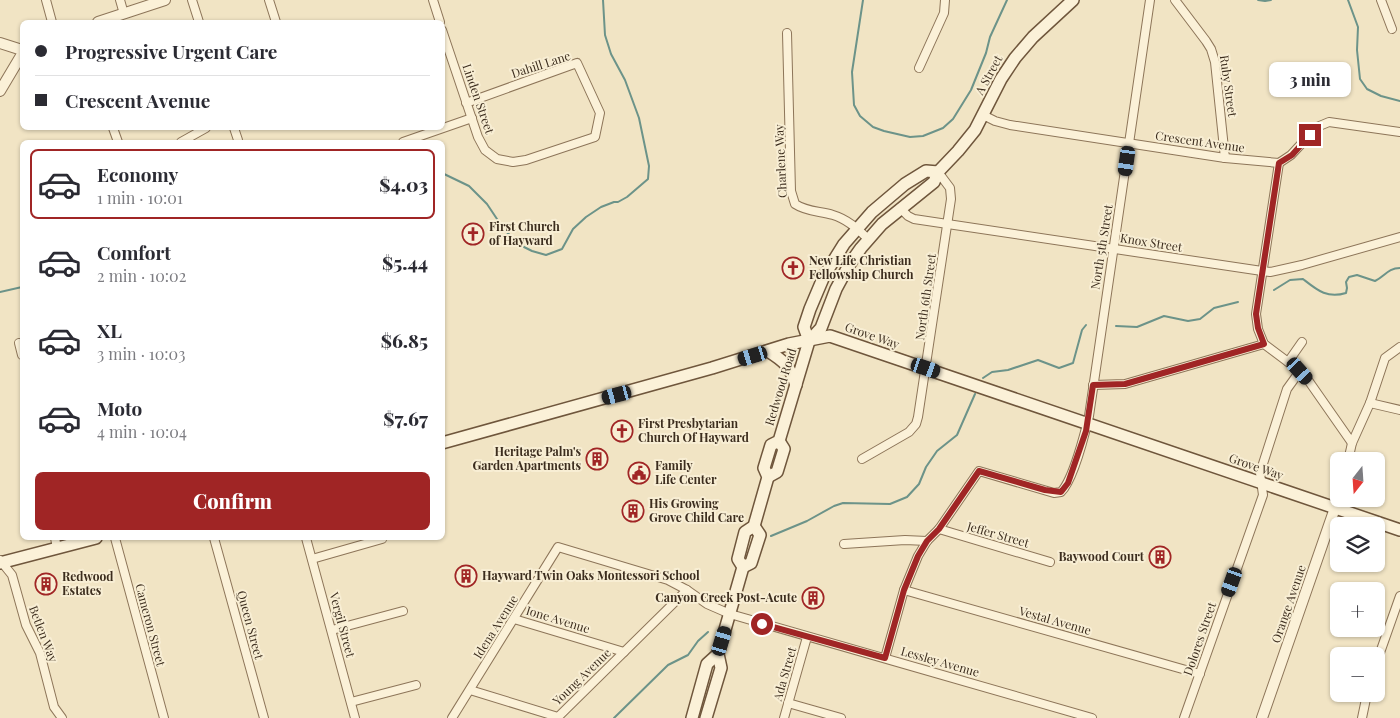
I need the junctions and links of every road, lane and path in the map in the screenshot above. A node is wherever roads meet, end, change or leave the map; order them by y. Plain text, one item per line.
1 (46, 0) edge
2 (120, 0) edge
3 (165, 0) edge
4 (192, 0) edge
5 (269, 0) edge
6 (433, 0) edge
7 (945, 0) edge
8 (1073, 0) edge
9 (1150, 0) edge
10 (1175, 0) edge
11 (1381, 0) edge
12 (124, 14) junction
13 (51, 20) edge
14 (104, 20) edge
15 (198, 20) edge
16 (275, 20) edge
17 (439, 20) edge
18 (1392, 29) dead end
19 (787, 33) dead end
20 (445, 39) edge
21 (0, 43) edge
22 (20, 49) edge
23 (20, 57) edge
24 (919, 68) dead end
25 (0, 91) edge
26 (466, 103) junction
27 (983, 115) junction
28 (472, 118) junction
29 (445, 127) edge
30 (203, 130) edge
31 (235, 130) edge
32 (438, 130) edge
33 (1400, 132) edge
34 (595, 136) joint
35 (185, 140) edge
36 (238, 140) dead end
37 (409, 140) edge
38 (1129, 143) junction
39 (1225, 158) junction
40 (1279, 163) junction
41 (938, 172) junction
42 (900, 208) junction
43 (948, 224) junction
44 (856, 228) junction
45 (1400, 237) edge
46 (868, 239) junction
47 (1114, 249) junction
48 (1262, 271) junction
49 (809, 341) junction
50 (1302, 342) dead end
51 (1264, 344) junction
52 (1400, 347) edge
53 (768, 351) junction
54 (1288, 362) junction
55 (926, 368) junction
56 (1300, 371) junction
57 (796, 385) junction
58 (1093, 385) junction
59 (1370, 403) junction
60 (1400, 410) edge
61 (1087, 424) junction
62 (445, 442) edge
63 (1352, 443) junction
64 (1350, 452) edge
65 (862, 459) dead end
66 (1261, 483) junction
67 (1330, 501) edge
68 (1335, 508) edge
69 (1349, 508) edge
70 (939, 529) junction
71 (1400, 530) edge
72 (80, 540) edge
73 (115, 540) edge
74 (215, 540) edge
75 (307, 540) edge
76 (378, 540) edge
77 (927, 541) junction
78 (56, 543) edge
79 (844, 544) dead end
80 (558, 547) joint
81 (312, 559) junction
82 (1, 562) edge
83 (1050, 562) dead end
84 (687, 590) junction
85 (904, 590) junction
86 (1400, 596) edge
87 (403, 612) dead end
88 (730, 614) junction
89 (514, 619) junction
90 (332, 630) junction
91 (807, 636) junction
92 (1382, 647) edge
93 (624, 652) junction
94 (718, 654) junction
95 (885, 658) junction
96 (1200, 674) junction
97 (416, 684) dead end
98 (470, 690) junction
99 (351, 702) junction
100 (1365, 702) edge
101 (788, 703) junction
102 (62, 718) edge
103 (164, 718) edge
104 (264, 718) edge
105 (355, 718) edge
106 (452, 718) edge
107 (692, 718) edge
108 (706, 718) edge
109 (784, 718) edge
110 (841, 718) edge
111 (1092, 718) edge
112 (1184, 718) edge
113 (1262, 718) edge
114 (1362, 718) edge

1 - 13 street
2 - 12 street
3 - 12 street
4 - 15 street
5 - 16 street
6 - 17 street
7 - 24 street
8 - 27 main road, A Street
9 - 38 street, North 5th Street
10 - 39 street, Ruby Street
11 - 18 street
12 - 14 street
19 - 44 street, Charlene Way
20 - 26 street, Linden Street
21 - 22 street
23 - 25 street
26 - 28 street, Linden Street
26 - 34 street, Dahill Lane
27 - 38 street, Crescent Avenue
27 - 41 main road, A Street
28 - 29 street
28 - 34 street, Linden Street
30 - 35 street
31 - 36 street
32 - 37 street
33 - 40 street
38 - 39 street, Crescent Avenue
38 - 47 street, North 5th Street
39 - 40 street, Crescent Avenue
40 - 48 street
41 - 42 main road, A Street
41 - 43 street, North 6th Street
41 - 44 main road
42 - 43 street, Knox Street
42 - 46 main road, A Street
43 - 47 street, Knox Street
43 - 55 street, North 6th Street
44 - 46 street, Charlene Way
44 - 49 main road, Redwood Road
45 - 48 street, Knox Street
46 - 49 main road, Redwood Road
47 - 48 street, Knox Street
47 - 58 street, North 5th Street
48 - 51 street
49 - 53 main road, Grove Way
49 - 55 main road, Grove Way
49 - 57 main road, Redwood Road
50 - 54 street
51 - 54 street
51 - 58 street
52 - 59 street
53 - 57 main road
53 - 62 main road, Grove Way
54 - 56 street
55 - 61 main road, Grove Way
55 - 65 street, North 6th Street
56 - 63 street
56 - 66 street, Dolores Street
57 - 88 main road, Redwood Road
58 - 61 street, North 5th Street
59 - 60 street
59 - 63 street
61 - 66 main road, Grove Way
61 - 70 street, North 5th Street
63 - 64 street
66 - 67 main road, Grove Way
66 - 96 street, Dolores Street
68 - 113 street, Orange Avenue
69 - 71 main road, Grove Way
70 - 77 street
70 - 83 street, Jeffer Street
72 - 78 main road
73 - 103 street, Cameron Street
74 - 104 street, Queen Street
75 - 81 street, Vergil Street
76 - 81 street
77 - 79 street
77 - 85 street
78 - 82 main road
80 - 84 street, Lessley Avenue
80 - 89 street, Idena Avenue
81 - 90 street, Vergil Street
82 - 102 street, Betlen Way
84 - 88 street, Lessley Avenue
84 - 93 street, Young Avenue
85 - 95 street
85 - 96 street, Vestal Avenue
86 - 92 street
87 - 90 street
88 - 91 street, Lessley Avenue
88 - 94 main road, Redwood Road
89 - 93 street, Ione Avenue
89 - 98 street, Idena Avenue
90 - 99 street, Vergil Street
91 - 95 street, Lessley Avenue
91 - 101 street, Ada Street
93 - 98 street, Young Avenue
94 - 107 main road, Redwood Road
94 - 108 main road, Redwood Road
95 - 111 street, Lessley Avenue
96 - 112 street, Dolores Street
97 - 99 street
98 - 106 street, Idena Avenue
99 - 105 street, Vergil Street
100 - 114 street
101 - 109 street, Ada Street
101 - 110 street

